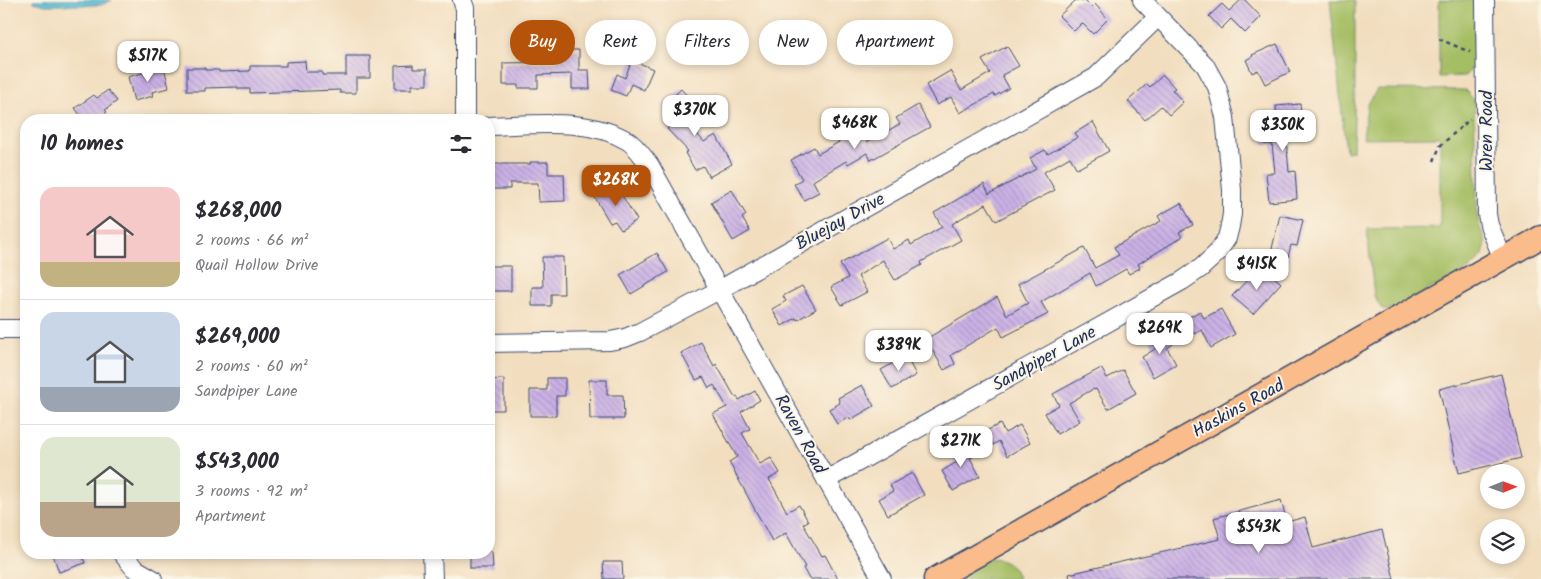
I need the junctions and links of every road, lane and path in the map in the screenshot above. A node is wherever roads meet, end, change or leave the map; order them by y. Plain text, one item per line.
1 (462, 0) edge
2 (1142, 0) edge
3 (1485, 0) edge
4 (1158, 17) junction
5 (1439, 39) dead end
6 (1485, 59) junction
7 (1486, 104) junction
8 (464, 114) edge
9 (495, 126) edge
10 (1434, 161) dead end
11 (1541, 237) edge
12 (1503, 259) junction
13 (719, 290) junction
14 (0, 329) edge
15 (20, 329) edge
16 (495, 342) edge
17 (826, 480) junction
18 (127, 559) edge
19 (432, 559) edge
20 (153, 579) edge
21 (433, 579) edge
22 (882, 579) edge
23 (936, 579) edge

1 - 8 street
2 - 4 street, Sandpiper Lane
3 - 6 street, Wren Road
4 - 13 street, Bluejay Drive
4 - 17 street, Sandpiper Lane
5 - 6 path
6 - 7 street, Wren Road
7 - 10 path
7 - 12 street, Wren Road
9 - 13 street, Raven Road
11 - 12 main road, Haskins Road
12 - 23 main road, Haskins Road
13 - 16 street, Bluejay Drive
13 - 17 street, Raven Road
14 - 15 street
17 - 22 street, Raven Road
18 - 20 street
19 - 21 street

